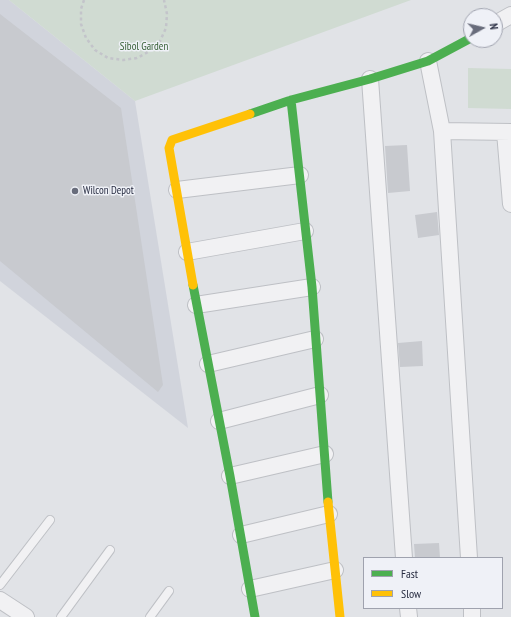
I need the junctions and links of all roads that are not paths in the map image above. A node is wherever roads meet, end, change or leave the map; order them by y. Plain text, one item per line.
1 (463, 42) edge
2 (428, 61) junction
3 (370, 79) junction
4 (291, 100) junction
5 (442, 132) junction
6 (508, 132) edge
7 (300, 175) junction
8 (177, 190) junction
9 (511, 204) edge
10 (305, 231) junction
11 (187, 252) junction
12 (312, 287) junction
13 (196, 305) junction
14 (315, 339) junction
15 (208, 364) junction
16 (320, 395) junction
17 (218, 421) junction
18 (325, 454) junction
19 (230, 476) junction
20 (330, 514) junction
21 (50, 520) dead end
22 (240, 535) junction
23 (110, 550) dead end
24 (404, 557) edge
25 (469, 557) edge
26 (335, 570) junction
27 (0, 585) edge
28 (250, 589) junction
29 (169, 591) dead end
30 (0, 600) edge
31 (26, 617) edge
32 (61, 617) edge
33 (150, 617) edge
34 (255, 617) edge
35 (340, 617) edge

1 - 2 street
2 - 3 street
2 - 5 street
3 - 4 street
3 - 24 street
4 - 7 street
4 - 8 street
5 - 6 street
5 - 25 street
6 - 9 street
7 - 8 street
7 - 10 street
8 - 11 street
10 - 11 street
10 - 12 street
11 - 13 street
12 - 13 street
12 - 14 street
13 - 15 street
14 - 15 street
14 - 16 street
15 - 17 street
16 - 17 street
16 - 18 street
17 - 19 street
18 - 19 street
18 - 20 street
19 - 22 street
20 - 22 street
20 - 26 street
21 - 27 lane
22 - 28 street
23 - 32 lane
26 - 28 street
26 - 35 street
28 - 34 street
29 - 33 lane
30 - 31 street

